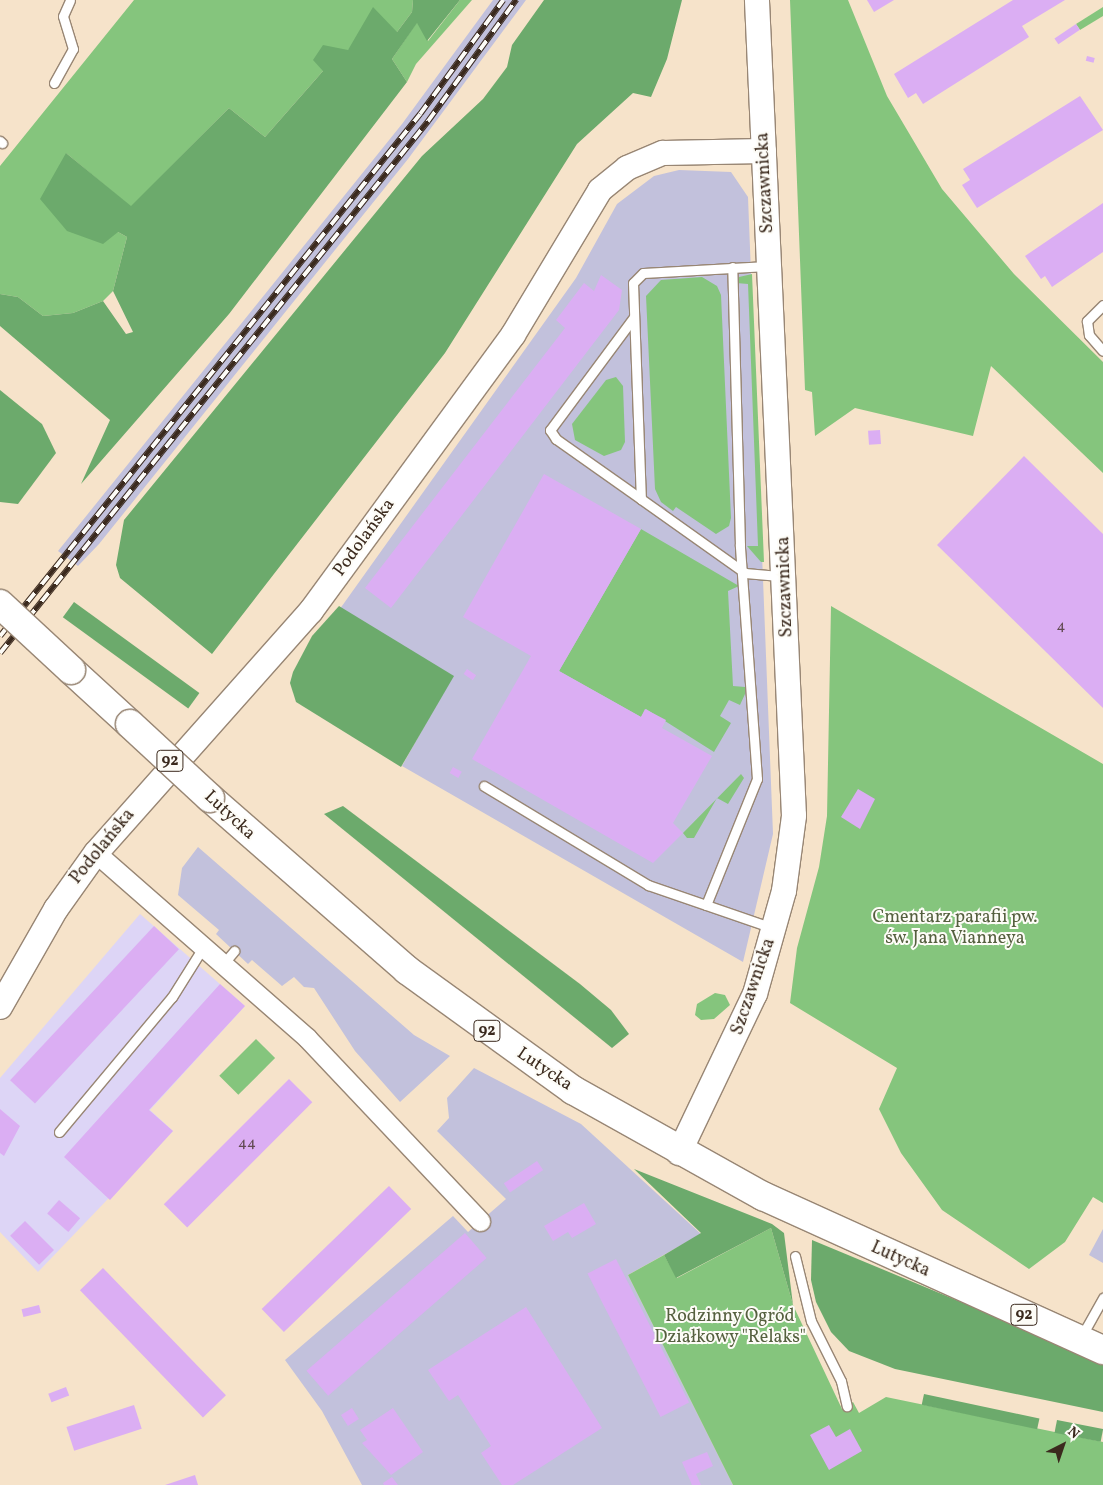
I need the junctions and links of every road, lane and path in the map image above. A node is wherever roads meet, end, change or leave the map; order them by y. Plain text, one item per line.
1 (70, 0) edge
2 (757, 0) edge
3 (54, 83) dead end
4 (764, 151) junction
5 (770, 266) junction
6 (732, 268) junction
7 (1103, 305) edge
8 (634, 317) junction
9 (1103, 350) edge
10 (641, 499) junction
11 (745, 572) junction
12 (785, 576) junction
13 (0, 604) edge
14 (484, 786) dead end
15 (96, 853) junction
16 (706, 906) junction
17 (774, 928) junction
18 (204, 946) junction
19 (0, 1007) edge
20 (59, 1132) dead end
21 (679, 1153) junction
22 (480, 1221) dead end
23 (795, 1256) dead end
24 (1103, 1298) edge
25 (1091, 1345) edge
26 (847, 1406) dead end

1 - 3 lane
2 - 4 street, Szczawnicka
4 - 5 street, Szczawnicka
4 - 15 street, Podolańska
5 - 6 lane
5 - 12 street, Szczawnicka
6 - 8 lane
6 - 11 lane
7 - 9 lane
8 - 10 lane
8 - 10 lane
10 - 11 lane
11 - 12 lane
11 - 16 lane
12 - 17 street, Szczawnicka
13 - 21 main road, Lutycka / 92, bridge
14 - 16 lane
15 - 18 street
15 - 19 street, Podolańska
16 - 17 lane
17 - 21 street, Szczawnicka
18 - 20 lane
18 - 22 street
21 - 25 main road, Lutycka / 92
23 - 26 lane
24 - 25 lane

